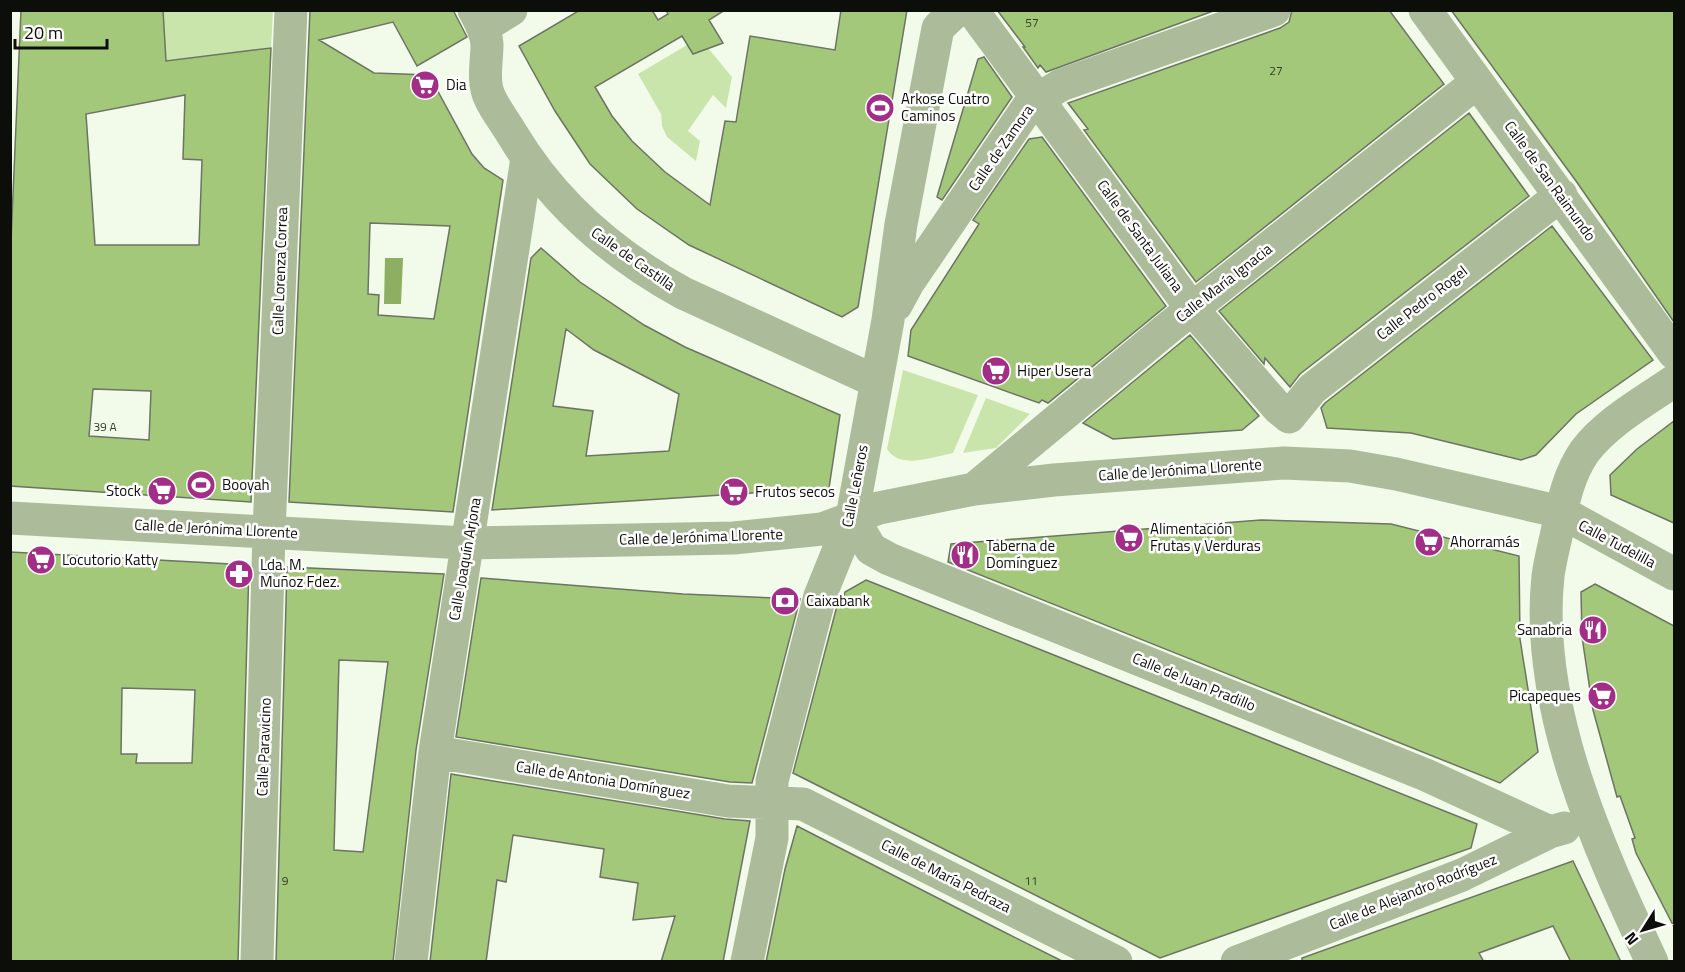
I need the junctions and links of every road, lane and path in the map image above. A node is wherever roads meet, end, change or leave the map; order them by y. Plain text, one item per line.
1 (291, 10) edge
2 (957, 10) edge
3 (972, 10) edge
4 (1274, 10) edge
5 (1425, 10) edge
6 (489, 16) edge
7 (1478, 82) junction
8 (1039, 98) junction
9 (527, 158) junction
10 (1561, 195) junction
11 (573, 213) junction
12 (901, 224) junction
13 (944, 233) junction
14 (516, 236) junction
15 (1192, 309) junction
16 (888, 320) junction
17 (1674, 353) edge
18 (875, 381) junction
19 (1674, 381) edge
20 (1289, 417) junction
21 (1284, 463) junction
22 (974, 489) junction
23 (1561, 513) junction
24 (10, 518) edge
25 (852, 518) junction
26 (269, 532) junction
27 (465, 543) junction
28 (1674, 574) edge
29 (435, 752) junction
30 (772, 803) junction
31 (1588, 820) junction
32 (1550, 832) junction
33 (257, 961) edge
34 (411, 962) edge
35 (747, 962) edge
36 (1116, 962) edge
37 (1237, 962) edge
38 (1652, 962) edge

1 - 26 street, Calle Lorenza Correa
2 - 12 street, Calle Leñeros
3 - 8 street, Calle de Santa Juliana
4 - 8 street, Calle de Zamora
5 - 7 street, Calle de San Raimundo
6 - 9 street, Calle de Castilla
7 - 10 street, Calle de San Raimundo
7 - 15 street, Calle María Ignacia
8 - 13 street, Calle de Zamora
8 - 15 street, Calle de Santa Juliana
9 - 11 street, Calle de Castilla
9 - 14 street, Calle Joaquín Arjona
10 - 17 street, Calle de San Raimundo
10 - 20 street, Calle Pedro Rogel
11 - 14 street
11 - 18 street, Calle de Castilla
12 - 13 street
12 - 16 street, Calle Leñeros
13 - 16 street, Calle de Zamora
14 - 27 street, Calle Joaquín Arjona
15 - 20 street, Calle de Santa Juliana
15 - 22 street, Calle María Ignacia
16 - 18 street, Calle Leñeros
18 - 25 street, Calle Leñeros
19 - 23 street
20 - 21 street
21 - 22 street, Calle de Jerónima Llorente
21 - 23 street, Calle de Jerónima Llorente
22 - 25 street, Calle de Jerónima Llorente
23 - 28 street, Calle Tudelilla
23 - 31 street
24 - 26 street, Calle de Jerónima Llorente
25 - 27 street, Calle de Jerónima Llorente
25 - 30 street, Calle Leñeros
25 - 32 street, Calle de Juan Pradillo
26 - 27 street, Calle de Jerónima Llorente
26 - 33 street, Calle Paravicino
27 - 29 street, Calle Joaquín Arjona
29 - 30 street, Calle de Antonia Domínguez
29 - 34 street, Calle Joaquín Arjona
30 - 35 street, Calle Leñeros
30 - 36 street, Calle de María Pedraza
31 - 32 street, Calle de Alejandro Rodríguez
31 - 38 street
32 - 37 street, Calle de Alejandro Rodríguez

